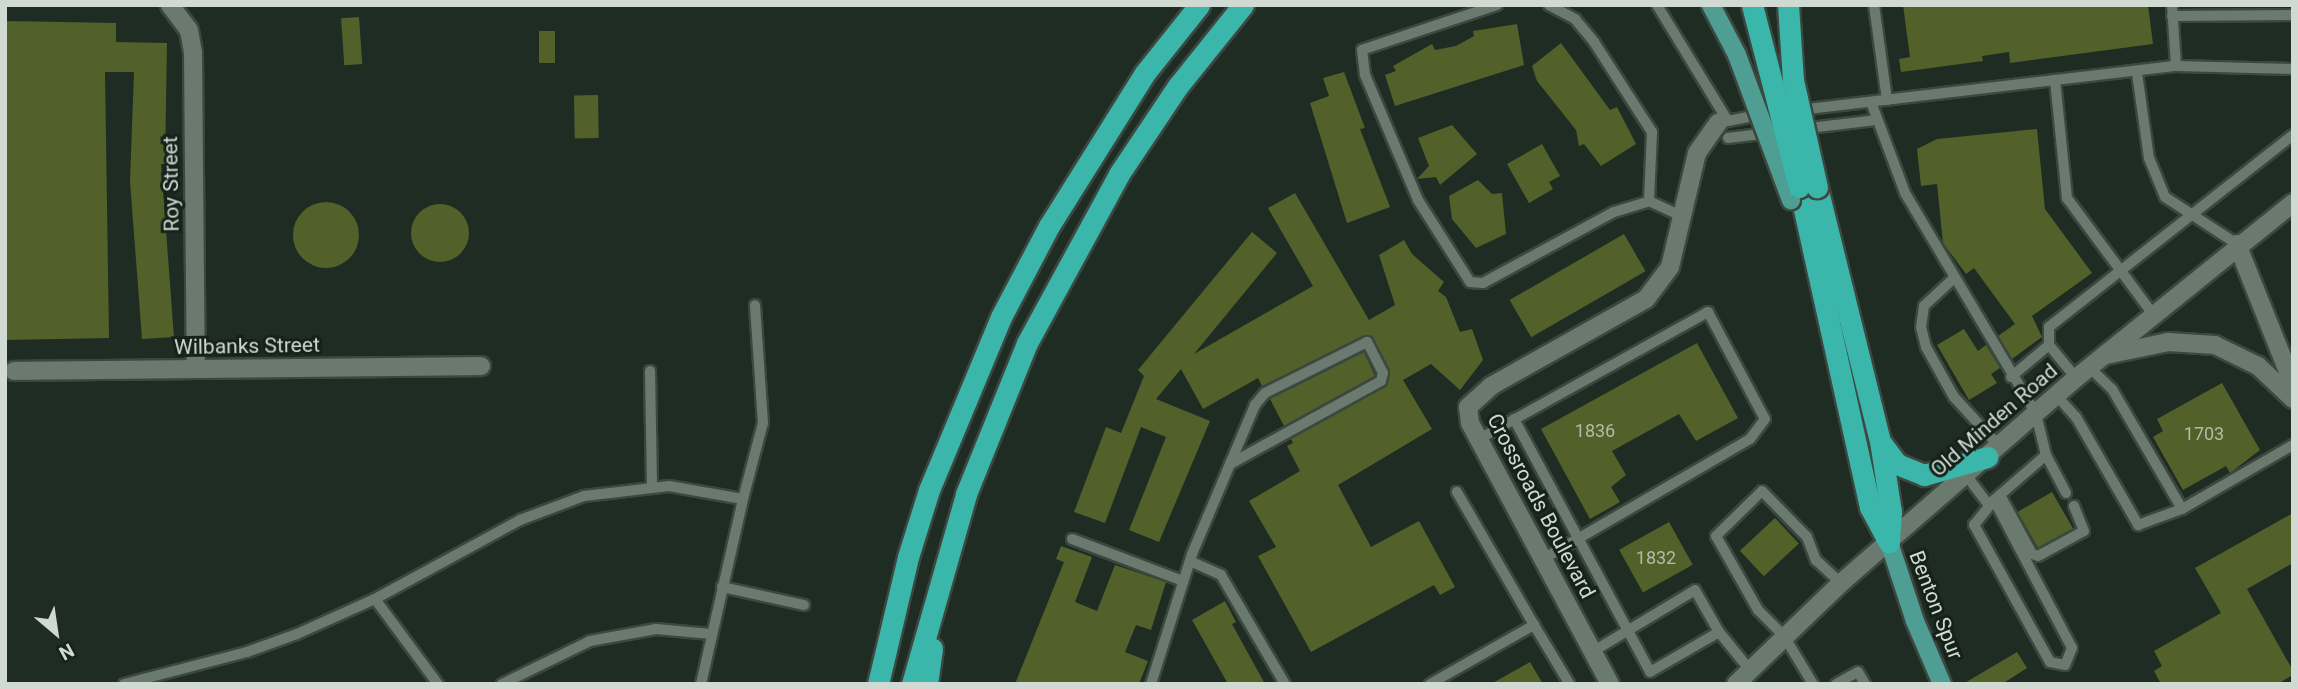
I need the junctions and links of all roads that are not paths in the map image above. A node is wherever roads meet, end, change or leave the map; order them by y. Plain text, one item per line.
1 (170, 5) edge
2 (1199, 5) edge
3 (1243, 5) edge
4 (1497, 5) edge
5 (1549, 5) edge
6 (1657, 5) edge
7 (1710, 5) edge
8 (1752, 5) edge
9 (1788, 5) edge
10 (1874, 5) edge
11 (2172, 11) edge
12 (2293, 15) edge
13 (2176, 66) junction
14 (2293, 69) edge
15 (2137, 73) junction
16 (2054, 80) junction
17 (1887, 100) junction
18 (1871, 102) junction
19 (1877, 120) junction
20 (1724, 126) junction
21 (2293, 135) edge
22 (1802, 191) junction
23 (1648, 201) junction
24 (2293, 203) edge
25 (2188, 214) junction
26 (1681, 216) junction
27 (2237, 244) junction
28 (2119, 270) junction
29 (1954, 278) junction
30 (755, 305) dead end
31 (2152, 313) junction
32 (2049, 345) junction
33 (2103, 355) junction
34 (481, 366) dead end
35 (196, 369) junction
36 (14, 371) dead end
37 (650, 371) dead end
38 (2082, 372) junction
39 (2011, 377) junction
40 (2293, 384) edge
41 (2056, 395) junction
42 (2293, 399) edge
43 (2036, 414) junction
44 (1514, 419) junction
45 (1479, 439) junction
46 (1880, 441) junction
47 (2293, 445) edge
48 (1993, 452) junction
49 (2046, 455) junction
50 (1230, 464) junction
51 (1966, 475) junction
52 (652, 487) junction
53 (1457, 492) dead end
54 (2066, 492) dead end
55 (743, 499) junction
56 (1995, 500) junction
57 (2074, 506) dead end
58 (2182, 509) junction
59 (1072, 539) dead end
60 (1578, 539) junction
61 (1889, 542) junction
62 (2038, 556) junction
63 (1543, 559) junction
64 (1189, 561) junction
65 (2030, 569) junction
66 (1183, 581) junction
67 (1840, 583) junction
68 (722, 587) junction
69 (935, 591) junction
70 (375, 598) junction
71 (804, 605) dead end
72 (1534, 625) junction
73 (1626, 630) junction
74 (1719, 632) junction
75 (711, 634) junction
76 (1784, 636) junction
77 (1592, 652) junction
78 (1750, 670) junction
79 (1569, 683) edge
80 (124, 684) edge
81 (438, 684) edge
82 (502, 684) edge
83 (701, 684) edge
84 (878, 684) edge
85 (912, 684) edge
86 (927, 684) edge
87 (1152, 684) edge
88 (1285, 684) edge
89 (1430, 684) edge
90 (1610, 684) edge
91 (1736, 684) edge
92 (1813, 684) edge
93 (1836, 684) edge
94 (1865, 684) edge
95 (1942, 684) edge

1 - 35 street, Roy Street
2 - 84 highway
3 - 69 highway
4 - 23 lane
5 - 23 lane
6 - 20 lane
7 - 22 main road, bridge
8 - 22 highway, bridge
9 - 22 highway, bridge
10 - 17 lane
11 - 12 lane
11 - 13 lane
13 - 14 lane
13 - 15 lane
15 - 16 lane
15 - 25 lane
16 - 17 lane
16 - 28 lane
17 - 18 lane
18 - 19 lane
18 - 20 lane
19 - 20 lane
19 - 29 lane
20 - 26 street, Crossroads Boulevard
21 - 25 lane
22 - 46 highway
22 - 61 highway
23 - 26 lane
24 - 27 street, Old Minden Road
25 - 27 lane
25 - 28 lane
26 - 45 street, Crossroads Boulevard
27 - 31 street, Old Minden Road
27 - 40 street
28 - 31 lane
28 - 32 lane
29 - 39 lane
29 - 48 lane
30 - 55 lane
31 - 33 street, Old Minden Road
32 - 38 lane
32 - 39 lane
33 - 38 street, Old Minden Road
33 - 42 street
34 - 35 street, Wilbanks Street
35 - 36 street, Wilbanks Street
37 - 52 lane
38 - 41 street, Old Minden Road
38 - 58 lane
39 - 43 lane
41 - 43 street, Old Minden Road
41 - 58 lane
43 - 48 street, Old Minden Road
43 - 49 lane
44 - 45 lane
44 - 60 lane
44 - 60 lane
45 - 63 street, Crossroads Boulevard
46 - 48 highway
46 - 61 highway
47 - 58 lane
48 - 51 street, Old Minden Road
49 - 54 lane
49 - 56 lane
50 - 50 lane
50 - 64 lane
51 - 56 lane
51 - 61 street, Old Minden Road
52 - 55 lane
52 - 70 lane
53 - 72 lane
55 - 68 lane
56 - 62 lane
56 - 65 lane
56 - 65 lane
57 - 62 lane
59 - 66 lane
60 - 63 lane
60 - 73 lane
61 - 67 street, Old Minden Road
61 - 95 main road, Benton Spur
62 - 65 lane
63 - 77 street, Crossroads Boulevard
64 - 66 lane
64 - 88 lane
66 - 87 lane
67 - 76 street, Old Minden Road
67 - 76 lane
68 - 71 lane
68 - 75 lane
69 - 85 highway
69 - 86 highway
70 - 80 lane
70 - 81 lane
72 - 79 lane
72 - 89 lane
73 - 74 lane
73 - 74 lane
73 - 77 lane
74 - 78 lane
75 - 82 lane
75 - 83 lane
76 - 78 street, Old Minden Road
76 - 92 lane
77 - 90 street, Crossroads Boulevard
78 - 91 street, Old Minden Road
93 - 94 lane

